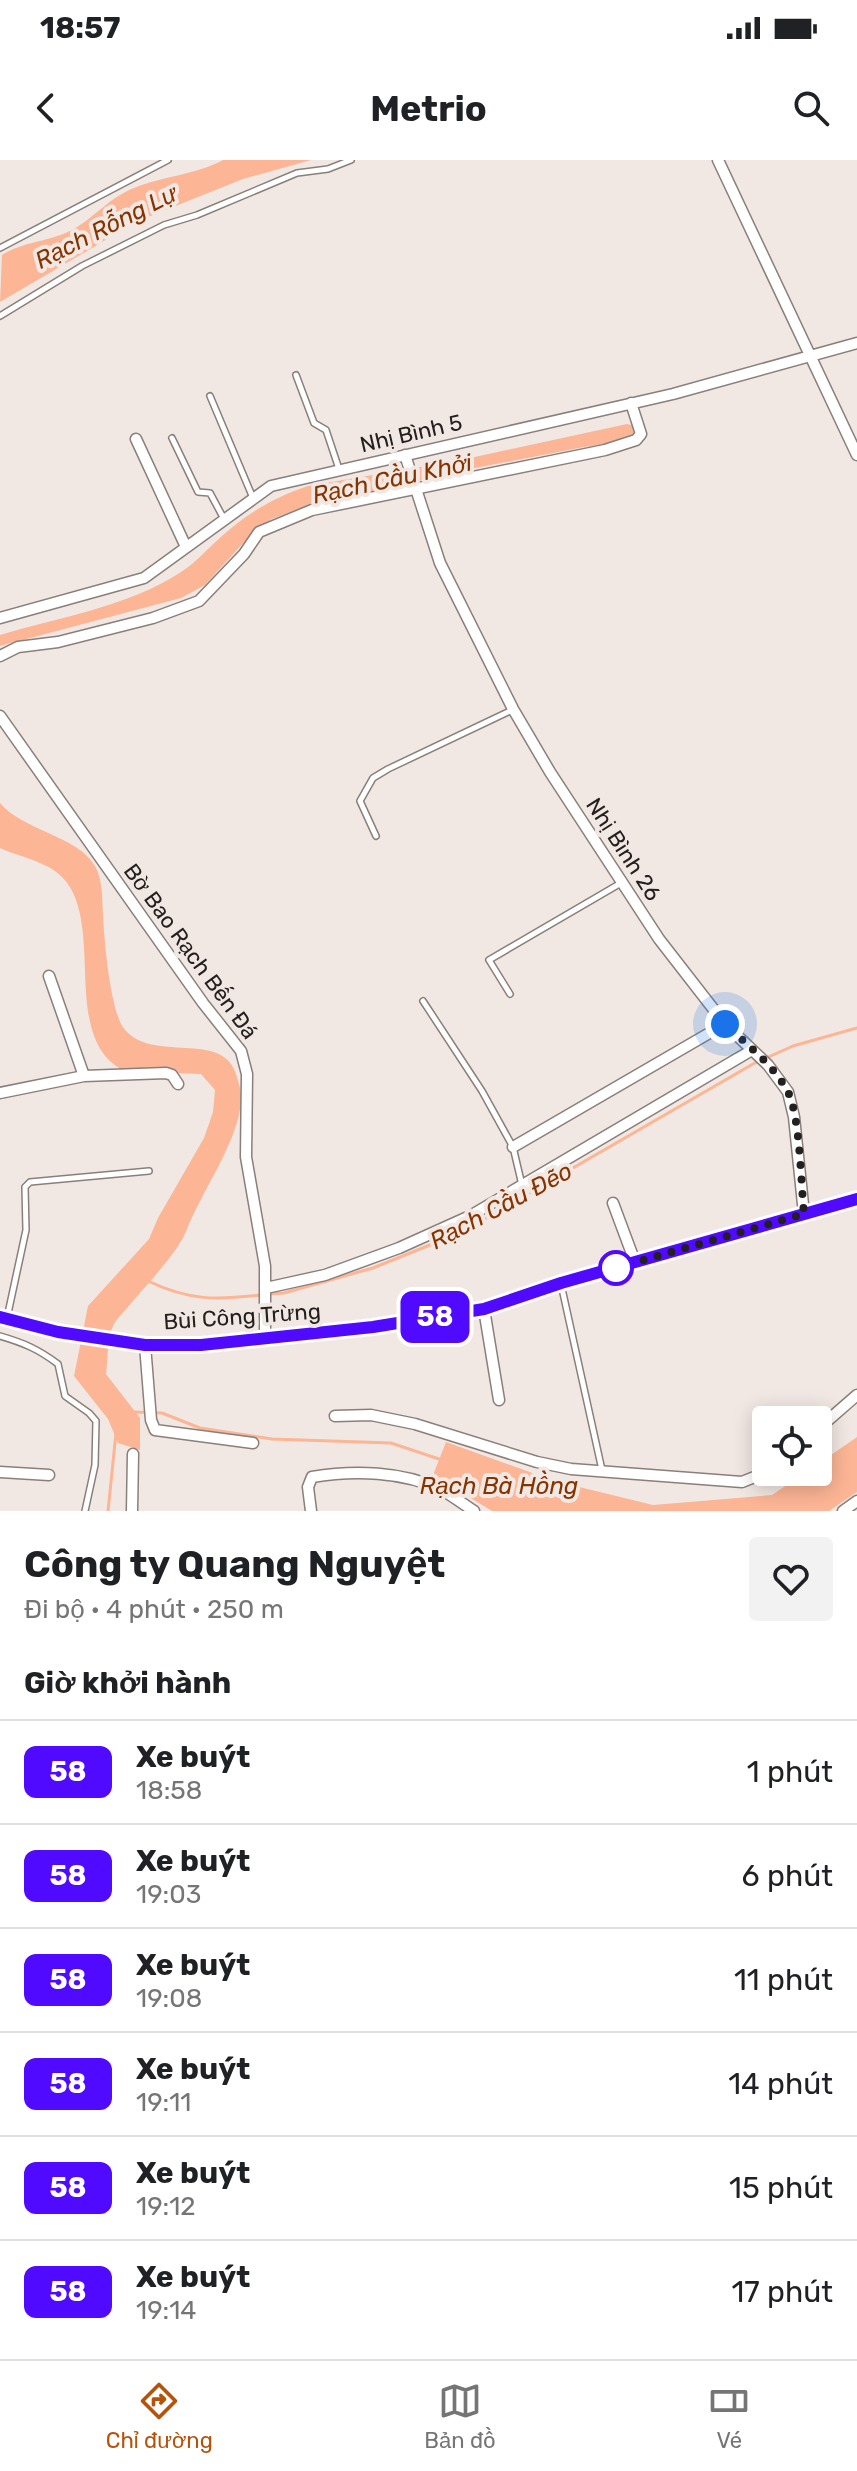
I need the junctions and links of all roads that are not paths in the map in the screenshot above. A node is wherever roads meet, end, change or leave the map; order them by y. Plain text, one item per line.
1 (168, 160) edge
2 (351, 160) edge
3 (718, 160) edge
4 (0, 248) edge
5 (0, 316) edge
6 (857, 343) edge
7 (810, 355) junction
8 (296, 375) dead end
9 (210, 396) dead end
10 (631, 403) junction
11 (172, 438) dead end
12 (136, 439) dead end
13 (857, 455) edge
14 (406, 459) junction
15 (339, 470) junction
16 (414, 488) junction
17 (253, 499) junction
18 (224, 519) junction
19 (186, 547) junction
20 (0, 618) edge
21 (0, 656) edge
22 (513, 709) junction
23 (0, 716) edge
24 (376, 836) dead end
25 (622, 883) junction
26 (49, 976) dead end
27 (510, 994) dead end
28 (423, 1001) dead end
29 (725, 1024) junction
30 (754, 1052) junction
31 (84, 1076) junction
32 (178, 1084) dead end
33 (0, 1093) edge
34 (513, 1147) junction
35 (149, 1171) dead end
36 (523, 1187) junction
37 (857, 1199) edge
38 (613, 1203) dead end
39 (804, 1214) junction
40 (635, 1262) junction
41 (561, 1283) junction
42 (266, 1291) junction
43 (484, 1309) junction
44 (3, 1318) edge
45 (0, 1336) edge
46 (265, 1336) junction
47 (145, 1345) junction
48 (857, 1395) edge
49 (499, 1400) dead end
50 (335, 1416) dead end
51 (832, 1417) edge
52 (253, 1443) dead end
53 (133, 1454) dead end
54 (602, 1470) junction
55 (0, 1472) edge
56 (49, 1475) dead end
57 (752, 1478) edge
58 (857, 1501) edge
59 (85, 1511) edge
60 (132, 1511) edge
61 (311, 1511) edge
62 (474, 1511) edge
63 (843, 1511) edge

1 - 4 lane
2 - 5 lane
3 - 7 street
6 - 7 street, Nhị Bình 5
7 - 10 street, Nhị Bình 5
7 - 13 street
8 - 15 lane
9 - 17 lane
10 - 14 street, Nhị Bình 5
10 - 16 street
11 - 18 lane
12 - 19 street
14 - 15 street, Nhị Bình 5
14 - 16 street, Nhị Bình 26
15 - 17 street, Nhị Bình 5
16 - 21 street
16 - 22 street, Nhị Bình 26
17 - 18 street, Nhị Bình 5
18 - 19 street, Nhị Bình 5
19 - 20 street, Nhị Bình 5
22 - 24 lane
22 - 25 street, Nhị Bình 26
23 - 42 street, Bờ Bao Rạch Bến Đá
25 - 27 lane
25 - 29 street, Nhị Bình 26
26 - 31 street
28 - 34 lane
29 - 30 street, Nhị Bình 26
29 - 34 street
30 - 36 street
30 - 39 street, Nhị Bình 26
31 - 32 street
31 - 33 street
34 - 36 lane
35 - 44 lane
36 - 42 street
37 - 39 street, Bùi Công Trừng
38 - 40 street
39 - 40 street, Bùi Công Trừng
40 - 41 street, Bùi Công Trừng
41 - 43 street, Bùi Công Trừng
41 - 54 lane
42 - 46 street, Bờ Bao Rạch Bến Đá
43 - 46 street, Bùi Công Trừng
43 - 49 street
44 - 47 street, Bùi Công Trừng
45 - 59 lane
46 - 47 street, Bùi Công Trừng
47 - 52 street
48 - 51 street
50 - 54 street
53 - 60 street
54 - 57 street
55 - 56 street
58 - 63 street
61 - 62 street

